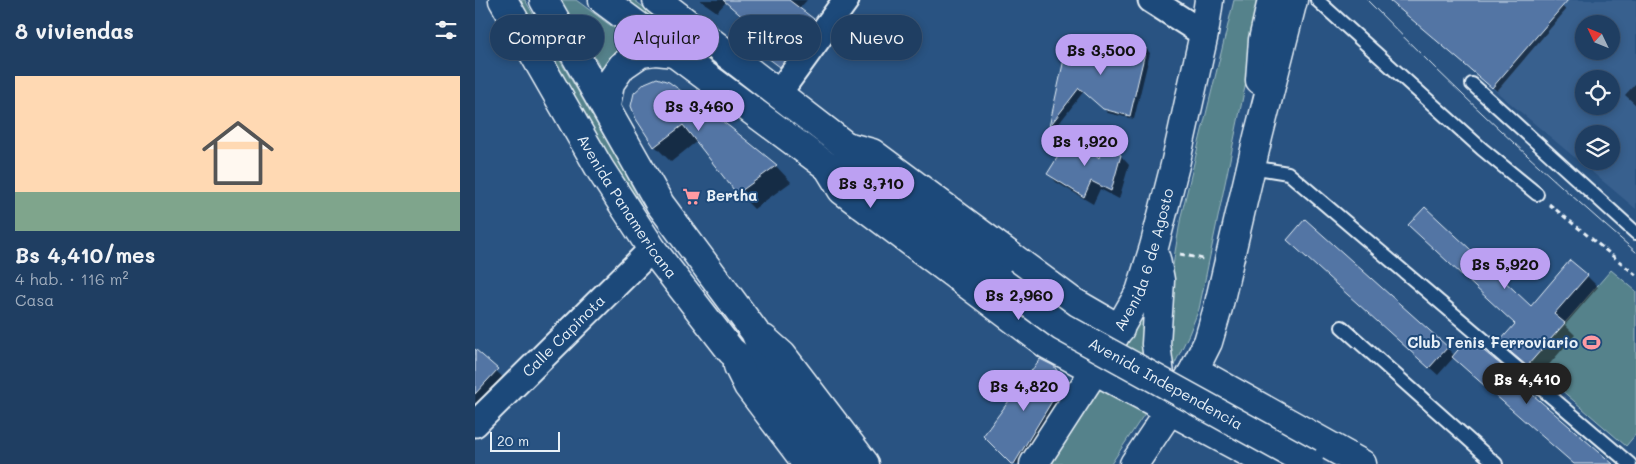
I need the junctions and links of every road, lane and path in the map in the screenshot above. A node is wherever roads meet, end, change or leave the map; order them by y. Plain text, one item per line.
1 (503, 0) edge
2 (544, 0) edge
3 (603, 0) edge
4 (657, 0) edge
5 (847, 0) edge
6 (1151, 0) edge
7 (1209, 0) edge
8 (1217, 0) edge
9 (1272, 0) edge
10 (1293, 0) edge
11 (1317, 0) edge
12 (623, 15) edge
13 (1204, 34) junction
14 (631, 60) edge
15 (684, 60) edge
16 (1472, 84) dead end
17 (778, 94) junction
18 (605, 106) junction
19 (846, 146) junction
20 (1253, 157) junction
21 (828, 167) junction
22 (857, 172) junction
23 (1537, 194) joint
24 (1636, 233) edge
25 (652, 249) junction
26 (1164, 249) junction
27 (1209, 261) dead end
28 (1636, 275) edge
29 (1342, 326) dead end
30 (1120, 329) junction
31 (755, 332) junction
32 (731, 351) junction
33 (1095, 370) junction
34 (1194, 370) junction
35 (780, 393) junction
36 (1170, 410) junction
37 (475, 424) edge
38 (807, 464) edge
39 (835, 464) edge
40 (865, 464) edge
41 (1033, 464) edge
42 (1135, 464) edge
43 (1270, 464) edge
44 (1310, 464) edge
45 (1362, 464) edge
46 (1496, 464) edge
47 (1630, 464) edge

1 - 25 main road, Avenida Panamericana
2 - 18 main road, Avenida Panamericana
3 - 12 main road, Avenida Independencia
4 - 17 main road, Avenida Independencia
5 - 17 street
6 - 13 street
7 - 13 main road, Avenida 6 de Agosto
8 - 13 main road, Avenida 6 de Agosto
9 - 20 main road
10 - 20 main road
11 - 23 lane
13 - 26 main road, Avenida 6 de Agosto
14 - 18 main road
15 - 21 main road, Avenida Independencia
16 - 24 lane
17 - 19 main road, Avenida Independencia
18 - 31 main road, Avenida Panamericana
19 - 22 main road, Avenida Independencia
19 - 30 main road
20 - 34 main road
20 - 47 lane
21 - 22 main road, Avenida Independencia
21 - 33 main road
22 - 44 main road, Avenida Independencia, bridge
23 - 28 path
25 - 32 main road, Avenida Panamericana
25 - 37 street, Calle Capinota
26 - 27 path
26 - 30 main road, Avenida 6 de Agosto
26 - 36 main road
29 - 46 lane
30 - 33 main road, Avenida 6 de Agosto
31 - 35 main road, Avenida Panamericana
31 - 40 main road
32 - 35 main road, Avenida Panamericana
32 - 38 main road
33 - 36 main road
33 - 41 main road, Avenida 6 de Agosto
34 - 36 main road
34 - 45 main road
35 - 39 main road, Avenida Panamericana
36 - 42 main road
36 - 43 main road

